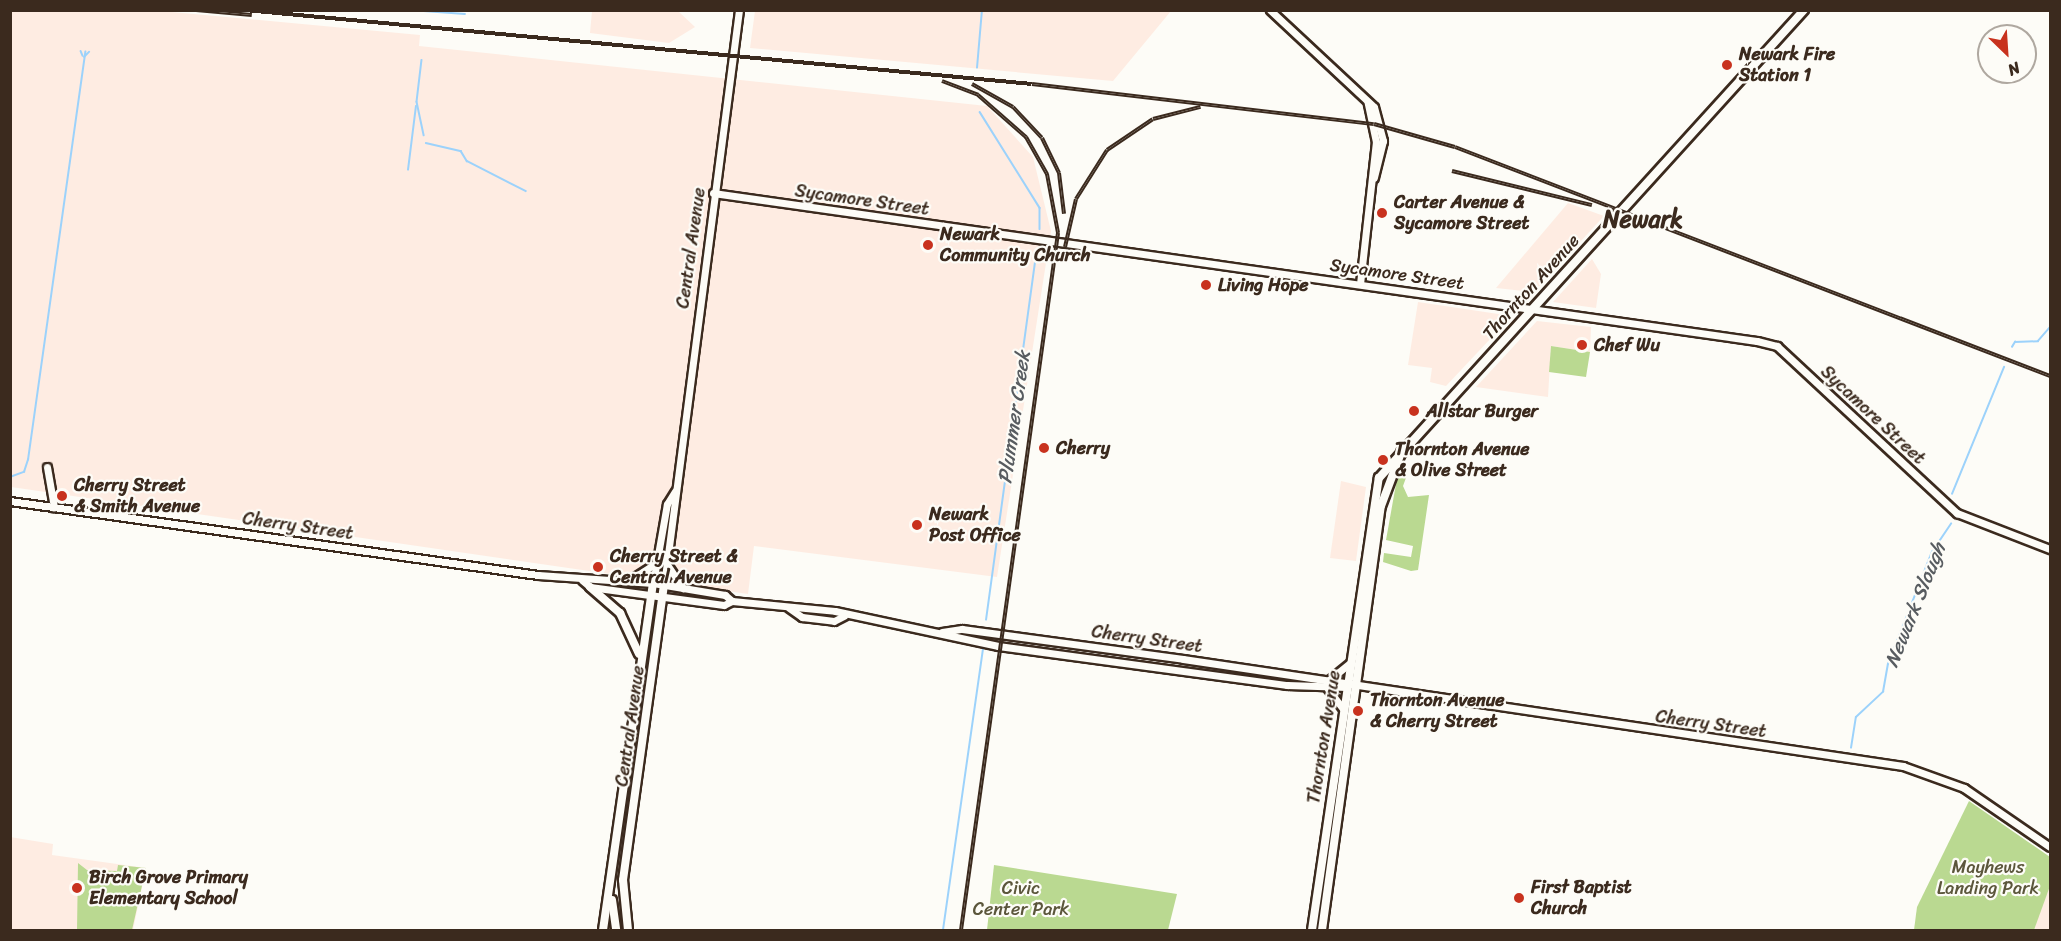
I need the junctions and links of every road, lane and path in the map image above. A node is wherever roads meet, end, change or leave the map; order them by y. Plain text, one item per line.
1 (740, 10) edge
2 (1270, 10) edge
3 (1804, 10) edge
4 (713, 194) junction
5 (1360, 284) junction
6 (1531, 308) junction
7 (1402, 450) junction
8 (47, 467) dead end
9 (675, 491) junction
10 (10, 501) edge
11 (54, 507) junction
12 (2050, 549) edge
13 (657, 561) junction
14 (668, 565) junction
15 (582, 580) junction
16 (629, 580) junction
17 (653, 583) junction
18 (664, 585) junction
19 (590, 587) junction
20 (683, 588) junction
21 (651, 595) junction
22 (662, 597) junction
23 (732, 601) junction
24 (942, 632) junction
25 (640, 660) junction
26 (1350, 663) junction
27 (1267, 673) junction
28 (1328, 680) junction
29 (1266, 682) junction
30 (1347, 687) junction
31 (1357, 688) junction
32 (1328, 689) junction
33 (1343, 709) junction
34 (620, 833) junction
35 (630, 835) junction
36 (2050, 847) edge
37 (613, 876) junction
38 (603, 930) edge
39 (616, 930) edge
40 (628, 930) edge
41 (1312, 930) edge
42 (1322, 930) edge

1 - 4 street, Central Avenue
2 - 5 street
3 - 6 main road, Thornton Avenue
4 - 5 street, Sycamore Street
4 - 9 street, Central Avenue
5 - 6 street, Sycamore Street
6 - 7 main road, Thornton Avenue
6 - 12 street, Sycamore Street
7 - 26 main road, Thornton Avenue
7 - 31 main road, Thornton Avenue
8 - 11 street
9 - 13 street, Central Avenue
9 - 14 street, Central Avenue
10 - 11 street, Cherry Street
11 - 15 street, Cherry Street
13 - 16 street
13 - 17 street, Central Avenue
14 - 18 street, Central Avenue
14 - 20 street
15 - 16 street, Cherry Street
15 - 19 street
16 - 17 street, Cherry Street
17 - 18 street, Cherry Street
17 - 21 main road, Central Avenue
18 - 20 street, Cherry Street
18 - 22 main road, Central Avenue
19 - 21 street, Cherry Street
19 - 25 main road
20 - 23 street, Cherry Street
21 - 22 street, Cherry Street
21 - 25 main road, Central Avenue
22 - 23 street, Cherry Street
22 - 35 main road, Central Avenue
23 - 24 street, Cherry Street
24 - 27 street, Cherry Street
24 - 29 street, Cherry Street
25 - 34 main road, Central Avenue
26 - 28 street
26 - 30 main road, Thornton Avenue
27 - 28 street, Cherry Street
27 - 29 street
28 - 30 street, Cherry Street
29 - 32 street, Cherry Street
30 - 31 street, Cherry Street
30 - 32 street, Cherry Street
30 - 33 main road, Thornton Avenue
31 - 36 street, Cherry Street
31 - 42 main road, Thornton Avenue
32 - 33 street
33 - 41 main road, Thornton Avenue
34 - 35 main road
34 - 37 main road, Central Avenue
35 - 40 main road, Central Avenue
37 - 38 main road
37 - 39 main road

